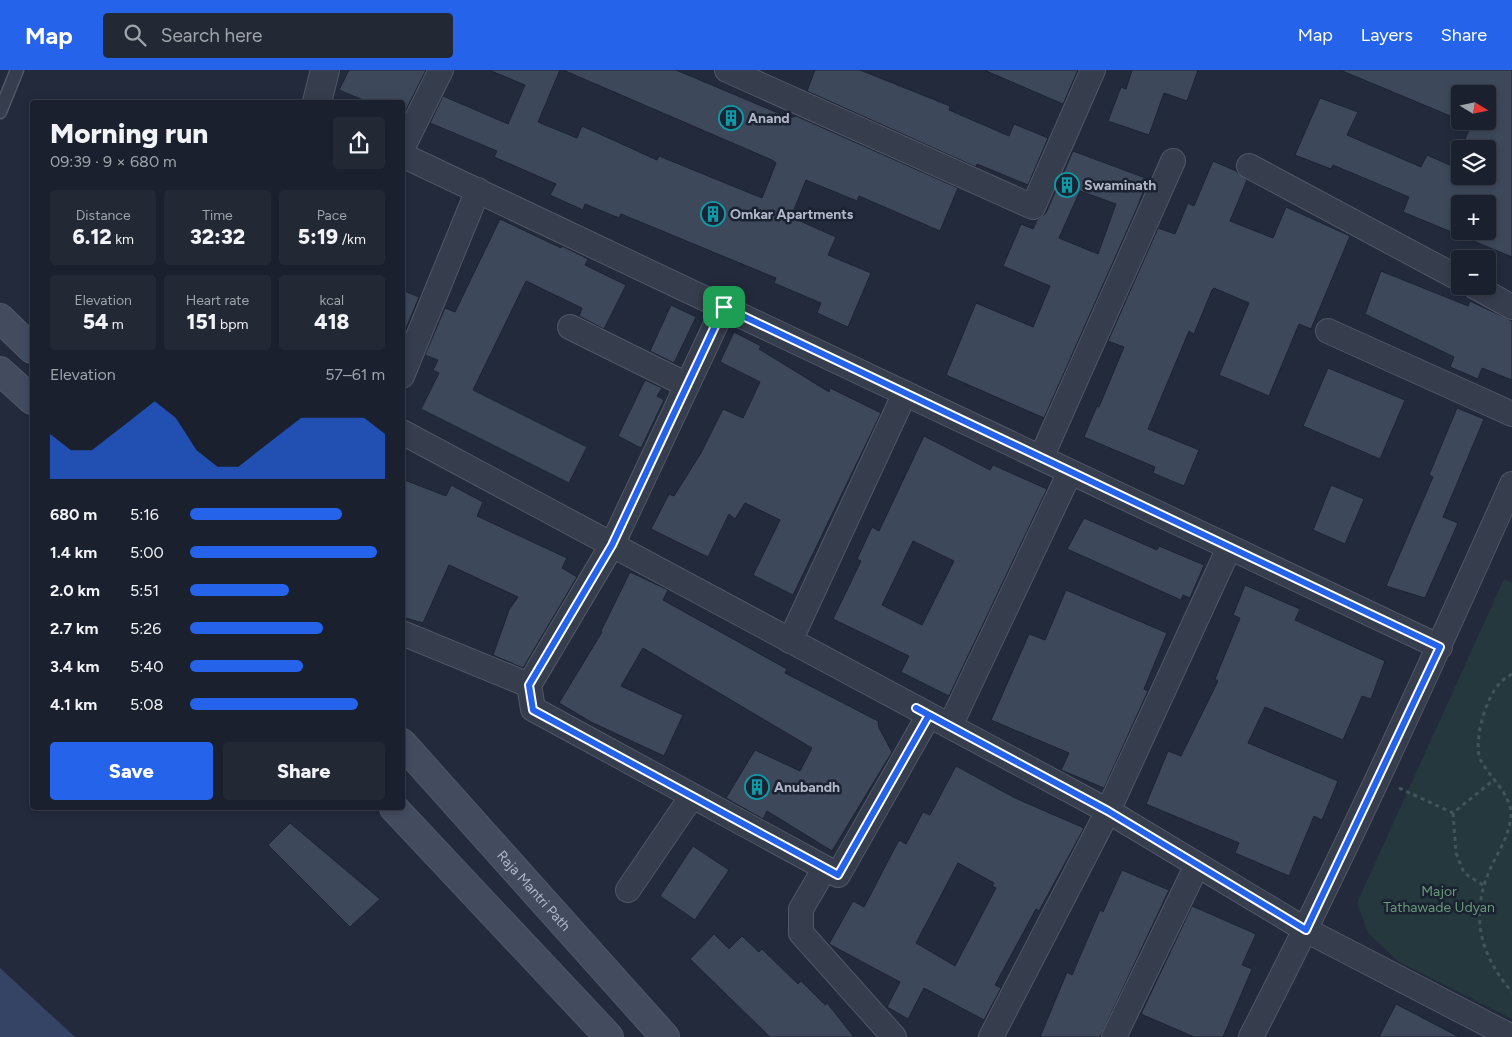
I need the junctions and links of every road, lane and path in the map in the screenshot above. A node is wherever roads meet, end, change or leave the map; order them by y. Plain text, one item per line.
1 (16, 70) edge
2 (324, 70) edge
3 (442, 70) edge
4 (727, 70) edge
5 (1093, 70) edge
6 (317, 100) edge
7 (0, 112) edge
8 (405, 143) edge
9 (405, 156) edge
10 (1173, 161) dead end
11 (1249, 166) dead end
12 (478, 190) junction
13 (1451, 274) edge
14 (1490, 295) edge
15 (724, 307) junction
16 (1512, 307) edge
17 (0, 318) edge
18 (570, 327) dead end
19 (1328, 331) dead end
20 (30, 347) edge
21 (405, 369) edge
22 (0, 371) edge
23 (688, 385) junction
24 (905, 393) junction
25 (30, 398) edge
26 (1512, 414) edge
27 (405, 434) edge
28 (1041, 458) junction
29 (1070, 472) junction
30 (1512, 484) edge
31 (612, 545) junction
32 (1229, 548) junction
33 (405, 634) edge
34 (790, 641) junction
35 (1440, 647) junction
36 (1512, 674) edge
37 (529, 685) junction
38 (916, 708) junction
39 (950, 726) junction
40 (405, 746) edge
41 (1378, 778) junction
42 (1495, 779) junction
43 (692, 796) junction
44 (396, 810) edge
45 (1108, 811) junction
46 (1453, 813) junction
47 (1198, 865) junction
48 (825, 868) junction
49 (1483, 885) junction
50 (628, 890) dead end
51 (1306, 930) junction
52 (1512, 992) edge
53 (609, 1037) edge
54 (665, 1037) edge
55 (894, 1037) edge
56 (991, 1037) edge
57 (1114, 1037) edge
58 (1252, 1037) edge
59 (1512, 1037) edge

1 - 7 lane
2 - 6 street
3 - 8 street
4 - 5 street
9 - 12 street
10 - 28 street
11 - 13 street
12 - 15 street
12 - 21 street
14 - 16 street
15 - 23 street
15 - 24 street
17 - 20 main road
18 - 23 street
19 - 26 street
22 - 25 main road
23 - 31 street
24 - 28 street
24 - 34 street
27 - 31 street
28 - 29 street
29 - 32 street
29 - 39 street
30 - 35 street
31 - 34 street
31 - 37 street
32 - 35 street
32 - 45 street
33 - 37 street
34 - 38 street
35 - 41 street
36 - 42 path
37 - 43 street
38 - 39 street
38 - 48 street
39 - 45 street
40 - 54 main road, Raja Mantri Path
41 - 46 path
41 - 51 street
42 - 46 path
42 - 49 path
43 - 48 street
43 - 50 street
44 - 53 main road
45 - 47 street
45 - 56 street
46 - 49 path
47 - 51 street
47 - 57 street
48 - 55 street
49 - 52 path
51 - 58 street
51 - 59 street

